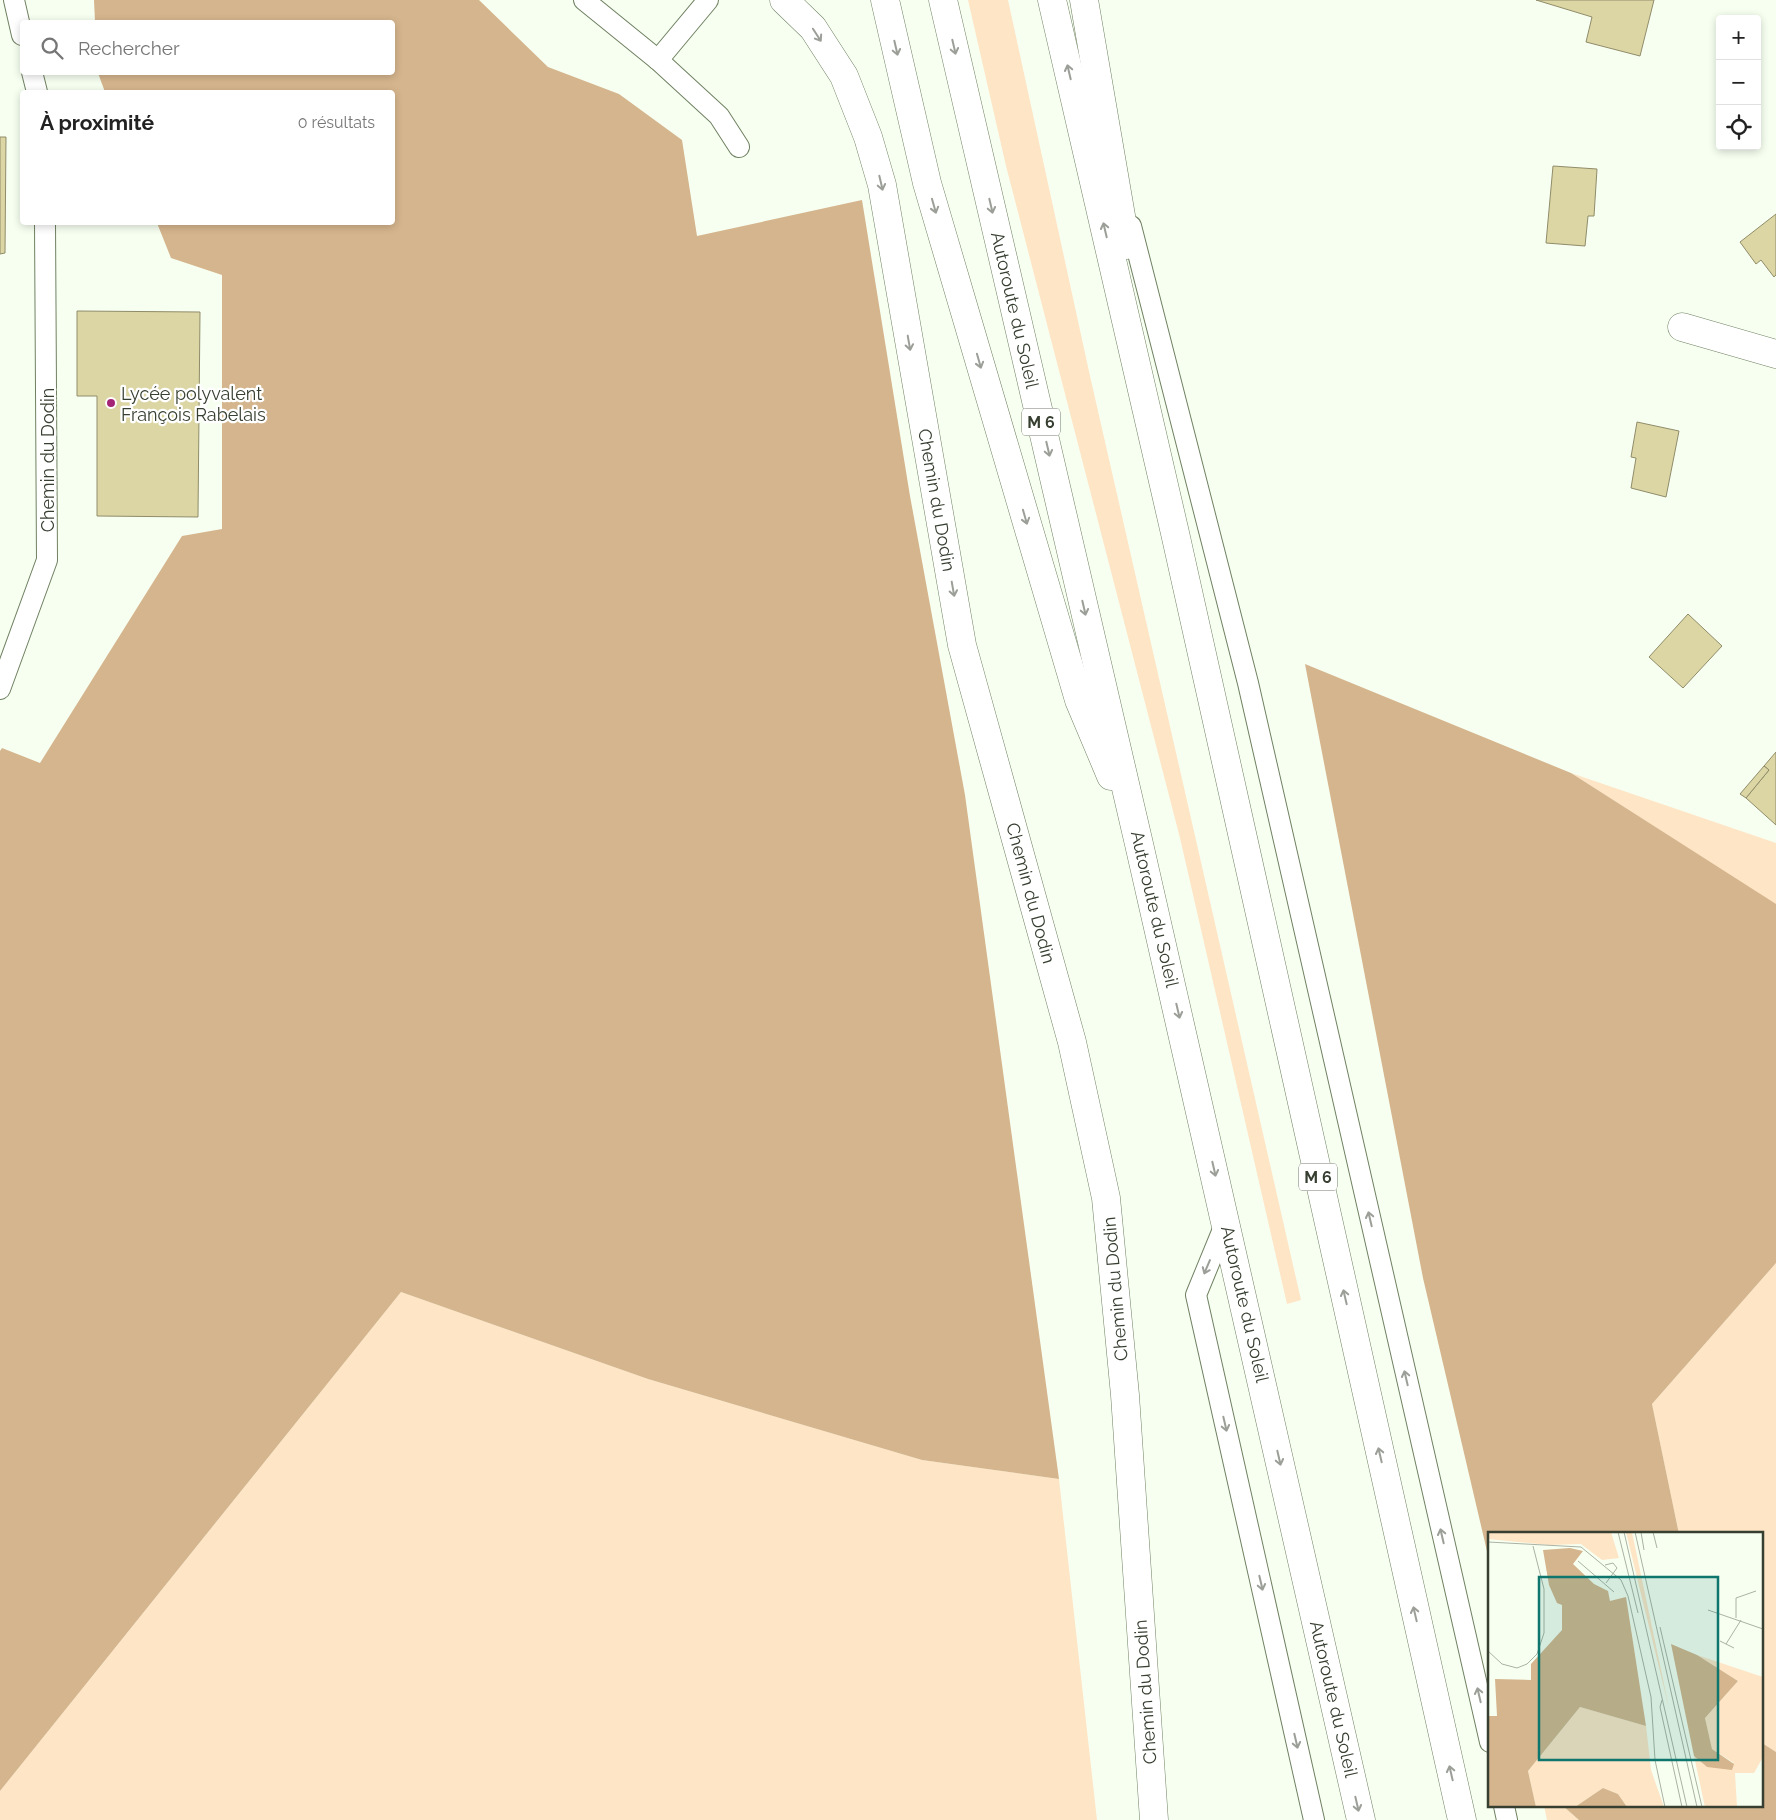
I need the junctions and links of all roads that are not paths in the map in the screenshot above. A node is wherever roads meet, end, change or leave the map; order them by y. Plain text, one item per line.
1 (14, 0) edge
2 (584, 0) edge
3 (708, 0) edge
4 (784, 0) edge
5 (885, 0) edge
6 (943, 0) edge
7 (1052, 0) edge
8 (1084, 0) edge
9 (20, 26) edge
10 (658, 60) junction
11 (33, 75) edge
12 (36, 90) edge
13 (1106, 126) junction
14 (740, 147) dead end
15 (46, 225) edge
16 (1682, 327) dead end
17 (1776, 354) edge
18 (1175, 533) junction
19 (0, 689) edge
20 (1140, 844) junction
21 (1226, 1222) junction
22 (1488, 1733) edge
23 (1154, 1820) edge
24 (1314, 1820) edge
25 (1361, 1820) edge
26 (1462, 1820) edge

1 - 9 lane
2 - 10 lane
3 - 10 lane
4 -> 23 main road, Chemin du Dodin
5 -> 20 main road
6 -> 20 main road, Autoroute du Soleil / M 6
18 -> 7 main road, M 6
8 - 13 main road
10 - 14 lane
11 - 12 lane
13 - 18 main road
22 -> 13 lane
15 - 19 lane, Chemin du Dodin
16 - 17 main road
26 -> 18 main road, M 6
20 -> 21 main road, Autoroute du Soleil / M 6
21 -> 24 lane
21 -> 25 main road, Autoroute du Soleil / M 6

